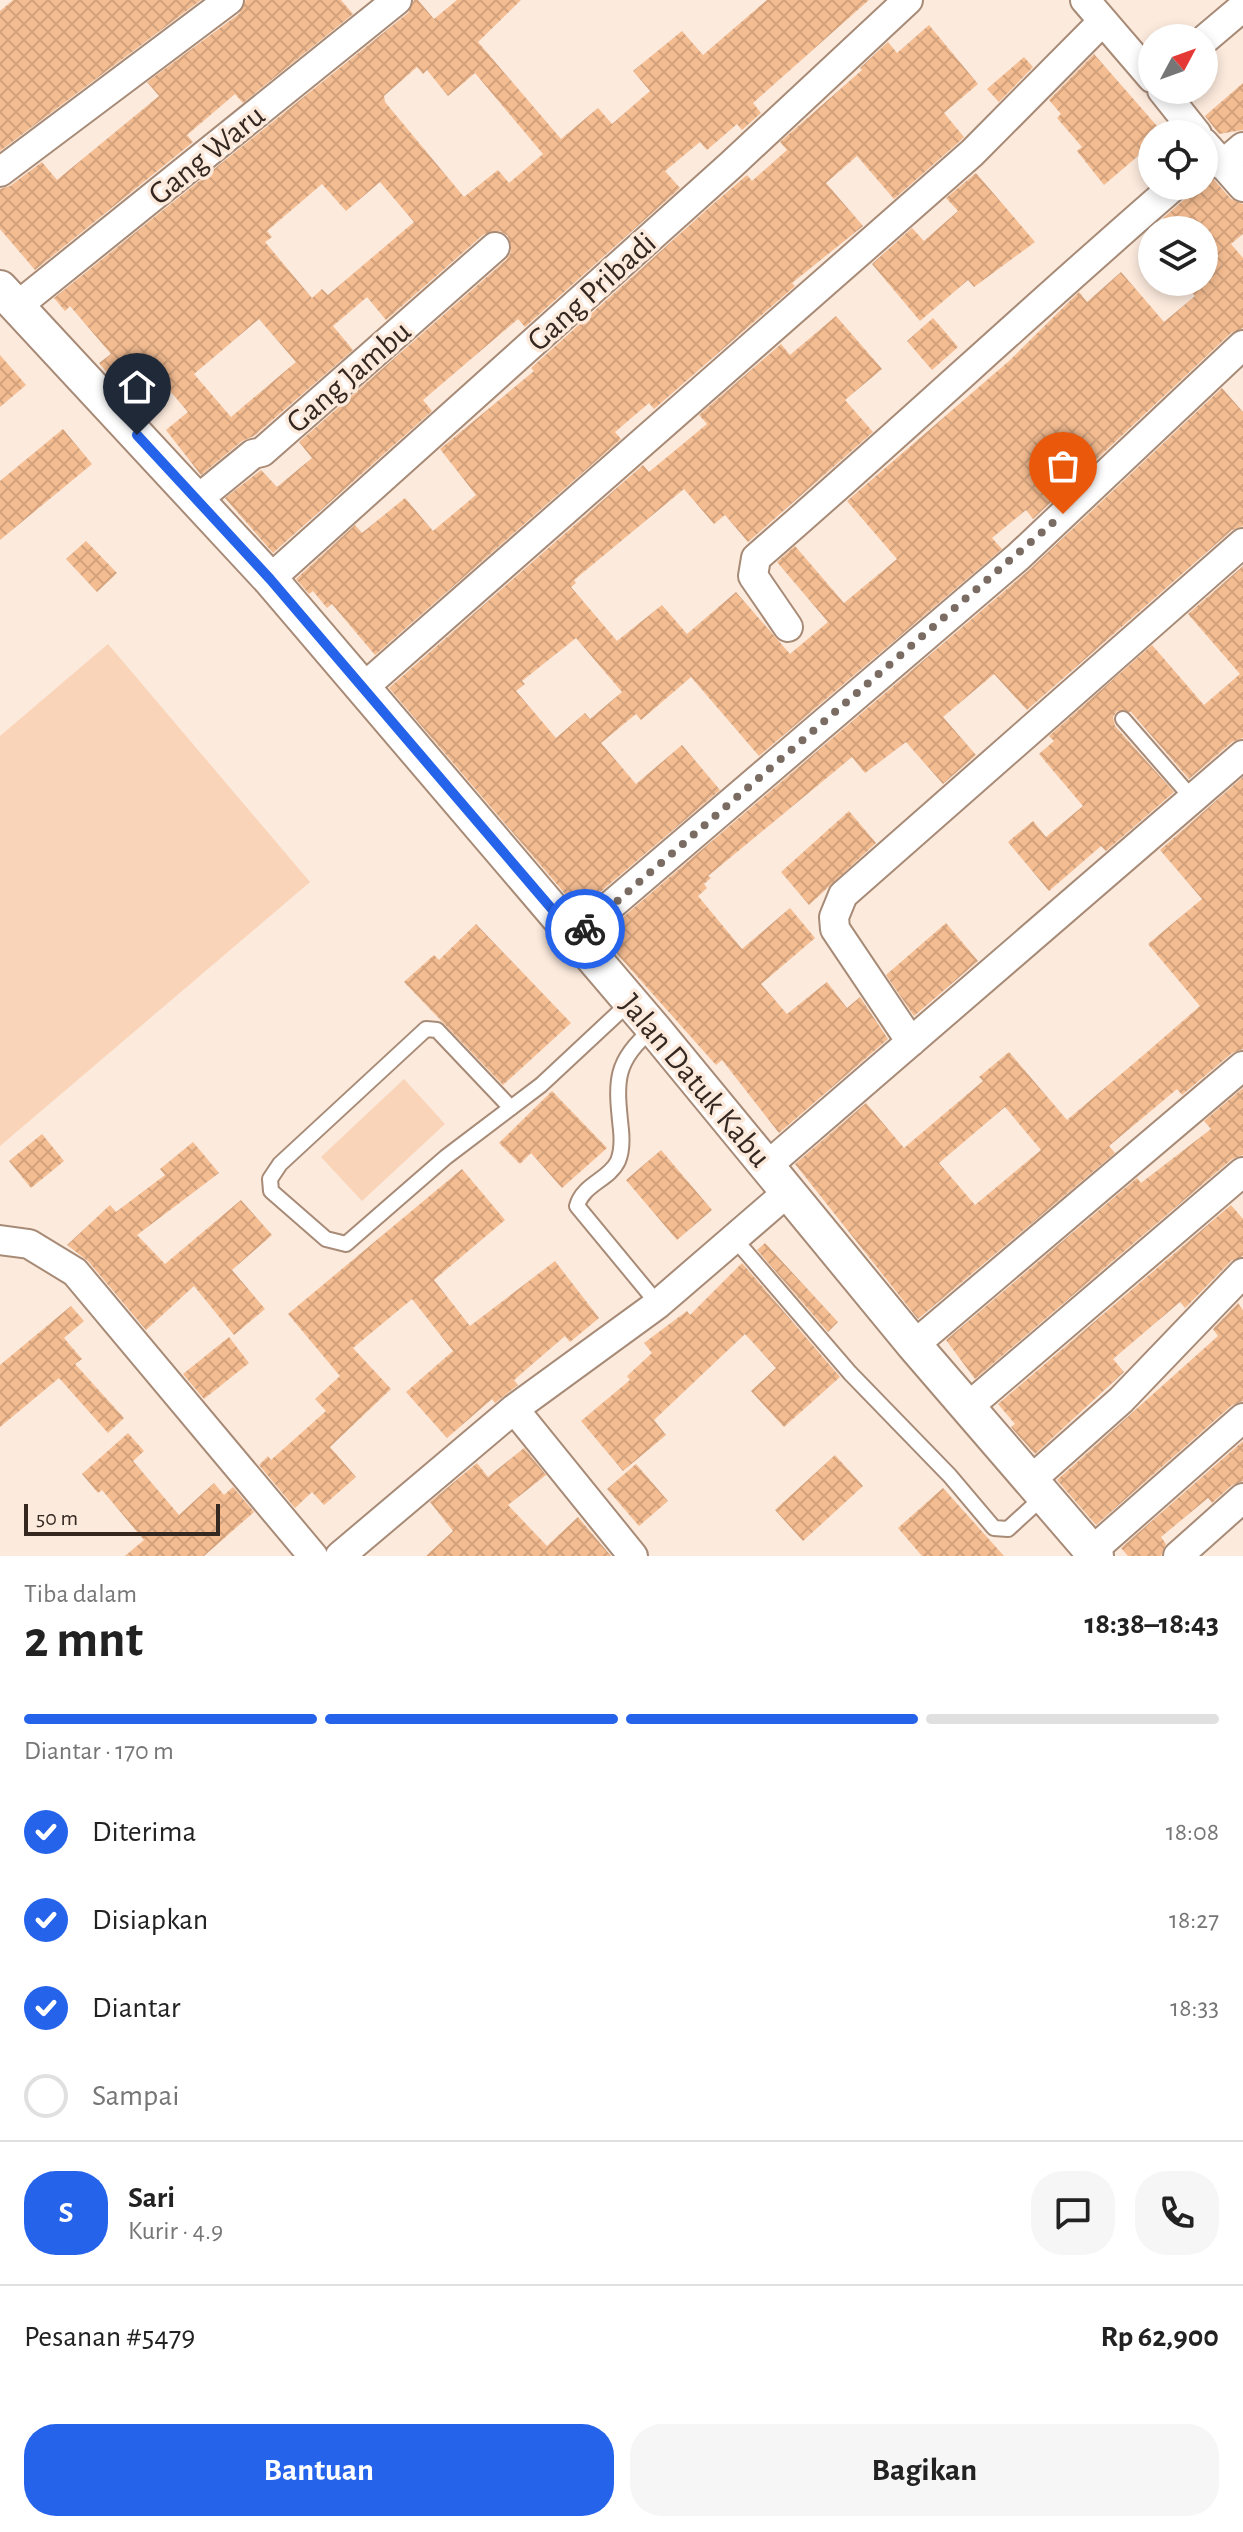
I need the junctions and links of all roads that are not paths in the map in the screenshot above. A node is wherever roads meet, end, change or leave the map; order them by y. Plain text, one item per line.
1 (229, 0) edge
2 (397, 0) edge
3 (908, 0) edge
4 (1243, 7) edge
5 (1094, 10) edge
6 (1218, 28) edge
7 (1138, 62) edge
8 (1174, 104) edge
9 (1188, 120) edge
10 (1218, 155) edge
11 (0, 172) edge
12 (1243, 187) edge
13 (1158, 200) edge
14 (495, 247) dead end
15 (8, 298) edge
16 (1243, 345) edge
17 (198, 499) junction
18 (1243, 543) edge
19 (270, 579) junction
20 (788, 627) dead end
21 (363, 688) junction
22 (1123, 719) dead end
23 (1243, 755) edge
24 (1192, 798) junction
25 (575, 936) junction
26 (631, 1002) junction
27 (654, 1029) junction
28 (911, 1042) junction
29 (1243, 1066) edge
30 (511, 1108) junction
31 (1243, 1172) edge
32 (778, 1179) junction
33 (733, 1237) junction
34 (0, 1240) edge
35 (1243, 1273) edge
36 (658, 1304) junction
37 (914, 1345) junction
38 (968, 1407) junction
39 (514, 1409) junction
40 (1243, 1418) edge
41 (1037, 1488) junction
42 (1243, 1498) edge
43 (1094, 1553) edge
44 (313, 1556) edge
45 (340, 1556) edge
46 (633, 1556) edge
47 (1178, 1556) edge

1 - 11 street
2 - 15 street, Gang Waru
3 - 19 street, Gang Pribadi
4 - 6 street
5 - 7 street
5 - 21 street
8 - 9 street
10 - 12 street
13 - 20 street
14 - 17 street, Gang Jambu
15 - 17 street, Jalan Datuk Kabu
16 - 25 street
17 - 19 street, Jalan Datuk Kabu
18 - 28 street
19 - 21 street, Jalan Datuk Kabu
21 - 25 street, Jalan Datuk Kabu
22 - 24 lane
23 - 24 street
24 - 28 street
25 - 26 street, Jalan Datuk Kabu
26 - 27 street, Jalan Datuk Kabu
26 - 30 lane
27 - 32 street, Jalan Datuk Kabu
27 - 36 lane
28 - 32 street
29 - 37 street
30 - 30 lane
31 - 38 street
32 - 33 street
32 - 37 street, Jalan Datuk Kabu
33 - 36 street
33 - 41 lane
34 - 44 street
35 - 41 street
36 - 39 street
37 - 38 street, Jalan Datuk Kabu
38 - 41 street, Jalan Datuk Kabu
39 - 45 street
39 - 46 street
40 - 43 street
41 - 43 street, Jalan Datuk Kabu
42 - 47 street

